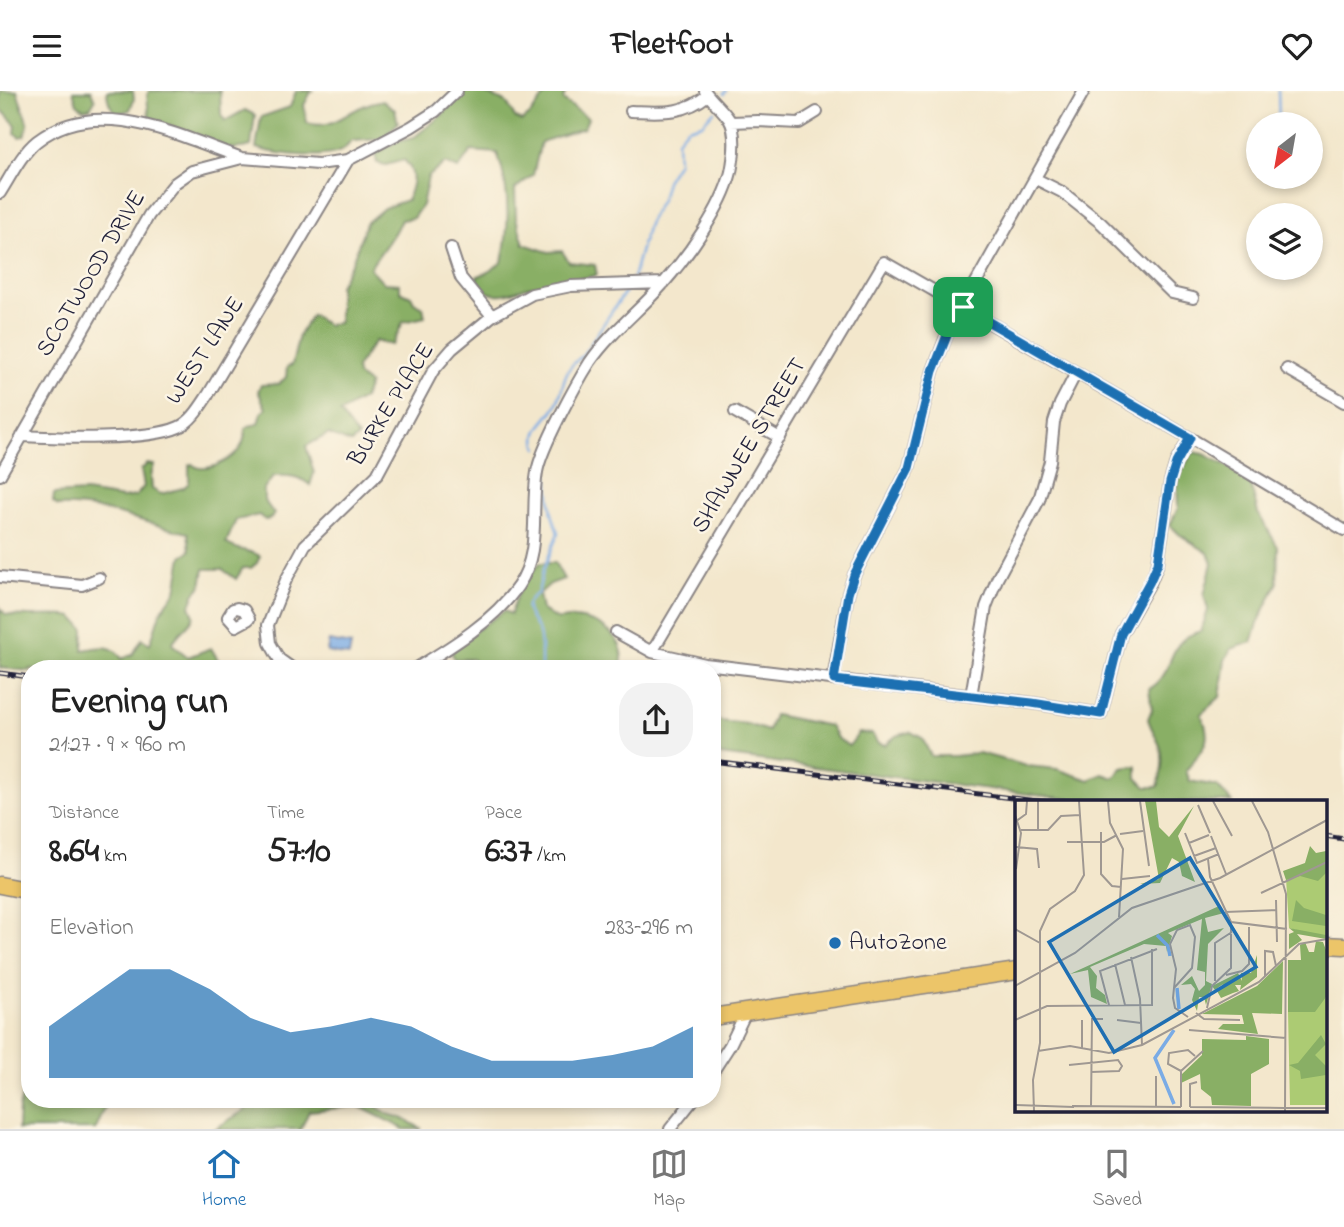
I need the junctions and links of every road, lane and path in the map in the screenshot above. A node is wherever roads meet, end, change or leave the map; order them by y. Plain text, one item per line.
1 (457, 91) edge
2 (1084, 91) edge
3 (706, 93) edge
4 (631, 111) dead end
5 (817, 112) dead end
6 (731, 122) junction
7 (242, 158) junction
8 (348, 160) junction
9 (1036, 179) junction
10 (0, 193) edge
11 (451, 248) dead end
12 (664, 283) junction
13 (1193, 298) dead end
14 (963, 307) junction
15 (492, 316) junction
16 (1287, 369) dead end
17 (1076, 373) junction
18 (1344, 402) edge
19 (735, 412) dead end
20 (22, 436) junction
21 (779, 438) junction
22 (1190, 438) junction
23 (0, 475) edge
24 (1344, 530) edge
25 (0, 577) edge
26 (99, 578) dead end
27 (249, 619) dead end
28 (268, 625) junction
29 (616, 632) dead end
30 (652, 652) junction
31 (280, 660) edge
32 (430, 660) edge
33 (687, 660) edge
34 (721, 666) edge
35 (834, 680) junction
36 (971, 696) junction
37 (0, 885) edge
38 (21, 889) edge
39 (1326, 945) edge
40 (1344, 946) edge
41 (1015, 971) edge
42 (745, 1014) junction
43 (721, 1016) edge
44 (721, 1059) edge
45 (687, 1108) edge
46 (670, 1129) edge

1 - 8 street, SCOTWOOD DRIVE
2 - 9 street
3 - 4 street
3 - 6 street
5 - 6 street
6 - 12 street
7 - 8 street, SCOTWOOD DRIVE
7 - 10 street
7 - 20 street, SCOTWOOD DRIVE
8 - 20 street, WEST LANE
9 - 13 street
9 - 14 street
11 - 15 street
12 - 15 street, BURKE PLACE
12 - 32 street
14 - 17 street
14 - 21 street, SHAWNEE STREET
14 - 35 street
15 - 28 street, BURKE PLACE
16 - 18 street
17 - 22 street
17 - 36 street
19 - 21 street
20 - 23 street, SCOTWOOD DRIVE
21 - 30 street, SHAWNEE STREET
22 - 24 street
22 - 36 street
25 - 26 street
27 - 28 street
28 - 31 street
29 - 30 street
30 - 33 street
34 - 35 street
35 - 36 street
37 - 38 main road
39 - 40 main road
41 - 42 main road
42 - 43 main road
42 - 44 street
45 - 46 street

